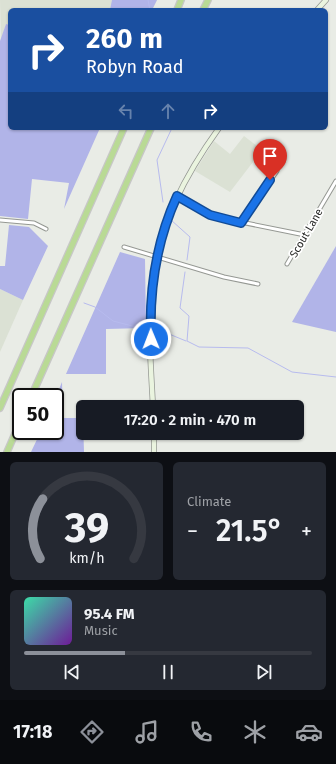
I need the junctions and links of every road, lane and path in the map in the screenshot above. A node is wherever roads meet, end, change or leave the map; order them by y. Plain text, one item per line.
1 (326, 0) edge
2 (319, 8) edge
3 (123, 130) edge
4 (150, 130) edge
5 (217, 130) edge
6 (277, 171) dead end
7 (336, 182) edge
8 (177, 196) junction
9 (0, 220) edge
10 (241, 223) junction
11 (46, 229) dead end
12 (305, 235) junction
13 (124, 247) dead end
14 (156, 257) junction
15 (287, 264) dead end
16 (258, 284) dead end
17 (35, 388) edge
18 (153, 400) edge
19 (0, 408) edge
20 (12, 440) edge
21 (154, 440) edge
22 (7, 452) edge
23 (154, 452) edge

1 - 2 main road
3 - 19 highway
4 - 17 highway
5 - 8 main road
6 - 10 street
7 - 12 street, Scout Lane
8 - 10 street
8 - 14 main road
9 - 11 street
10 - 12 street
12 - 15 street, Scout Lane
13 - 14 street
14 - 16 street
14 - 18 main road
20 - 22 highway
21 - 23 main road

